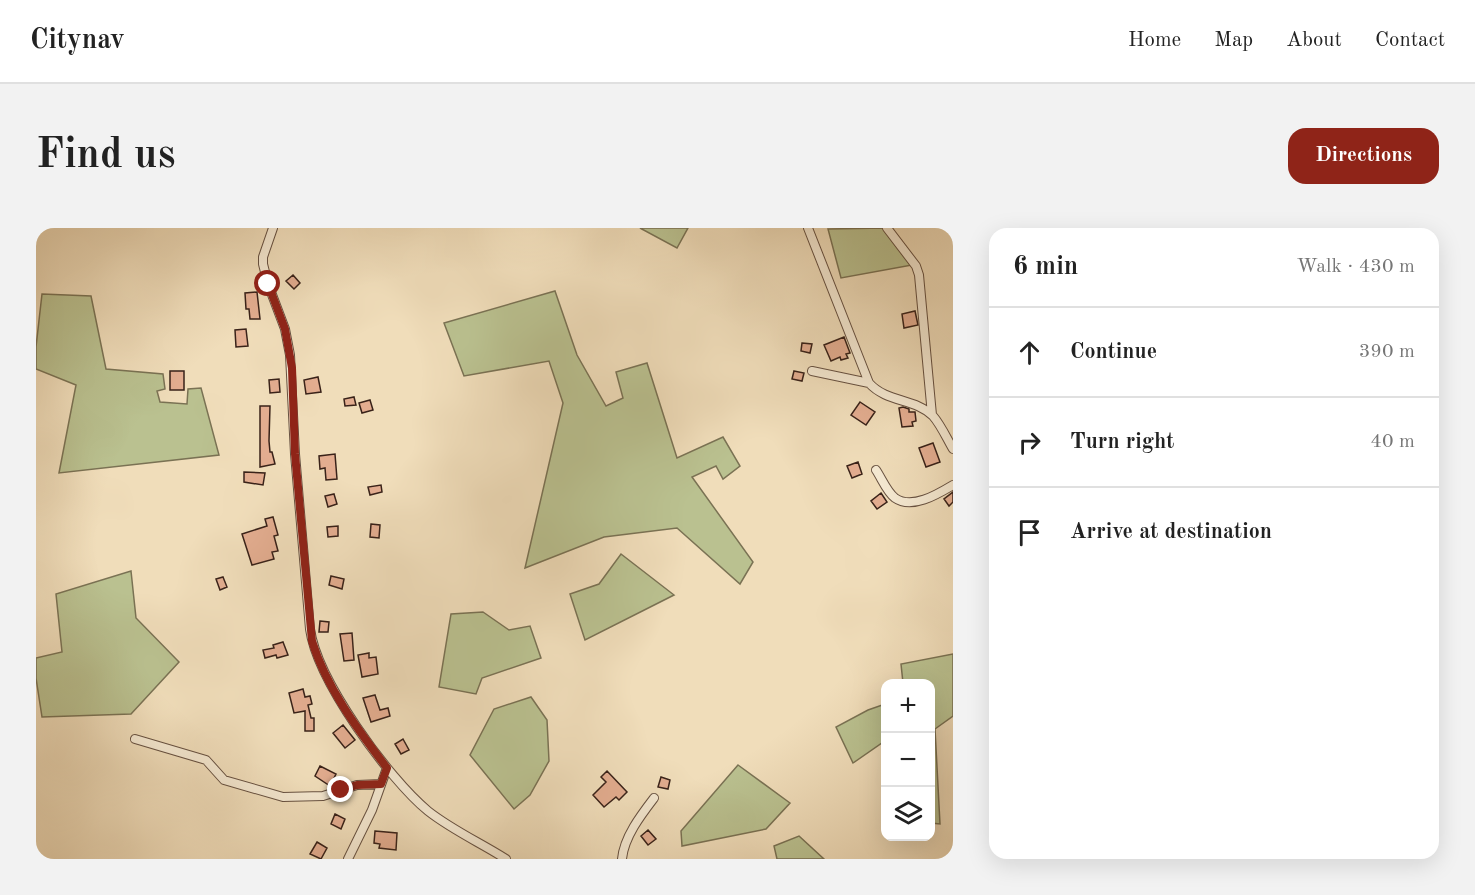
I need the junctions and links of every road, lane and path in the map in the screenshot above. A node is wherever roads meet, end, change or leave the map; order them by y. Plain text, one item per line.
1 (273, 228) edge
2 (808, 228) edge
3 (887, 228) edge
4 (812, 371) dead end
5 (869, 383) junction
6 (932, 415) junction
7 (953, 449) edge
8 (876, 470) dead end
9 (953, 485) edge
10 (135, 739) dead end
11 (387, 768) junction
12 (381, 784) junction
13 (654, 798) dead end
14 (348, 859) edge
15 (506, 859) edge
16 (622, 859) edge

1 - 11 street
2 - 5 street
3 - 6 street
4 - 5 street
5 - 6 street
6 - 7 street
8 - 9 street
10 - 12 street
11 - 12 street
11 - 15 street
12 - 14 street
13 - 16 street

